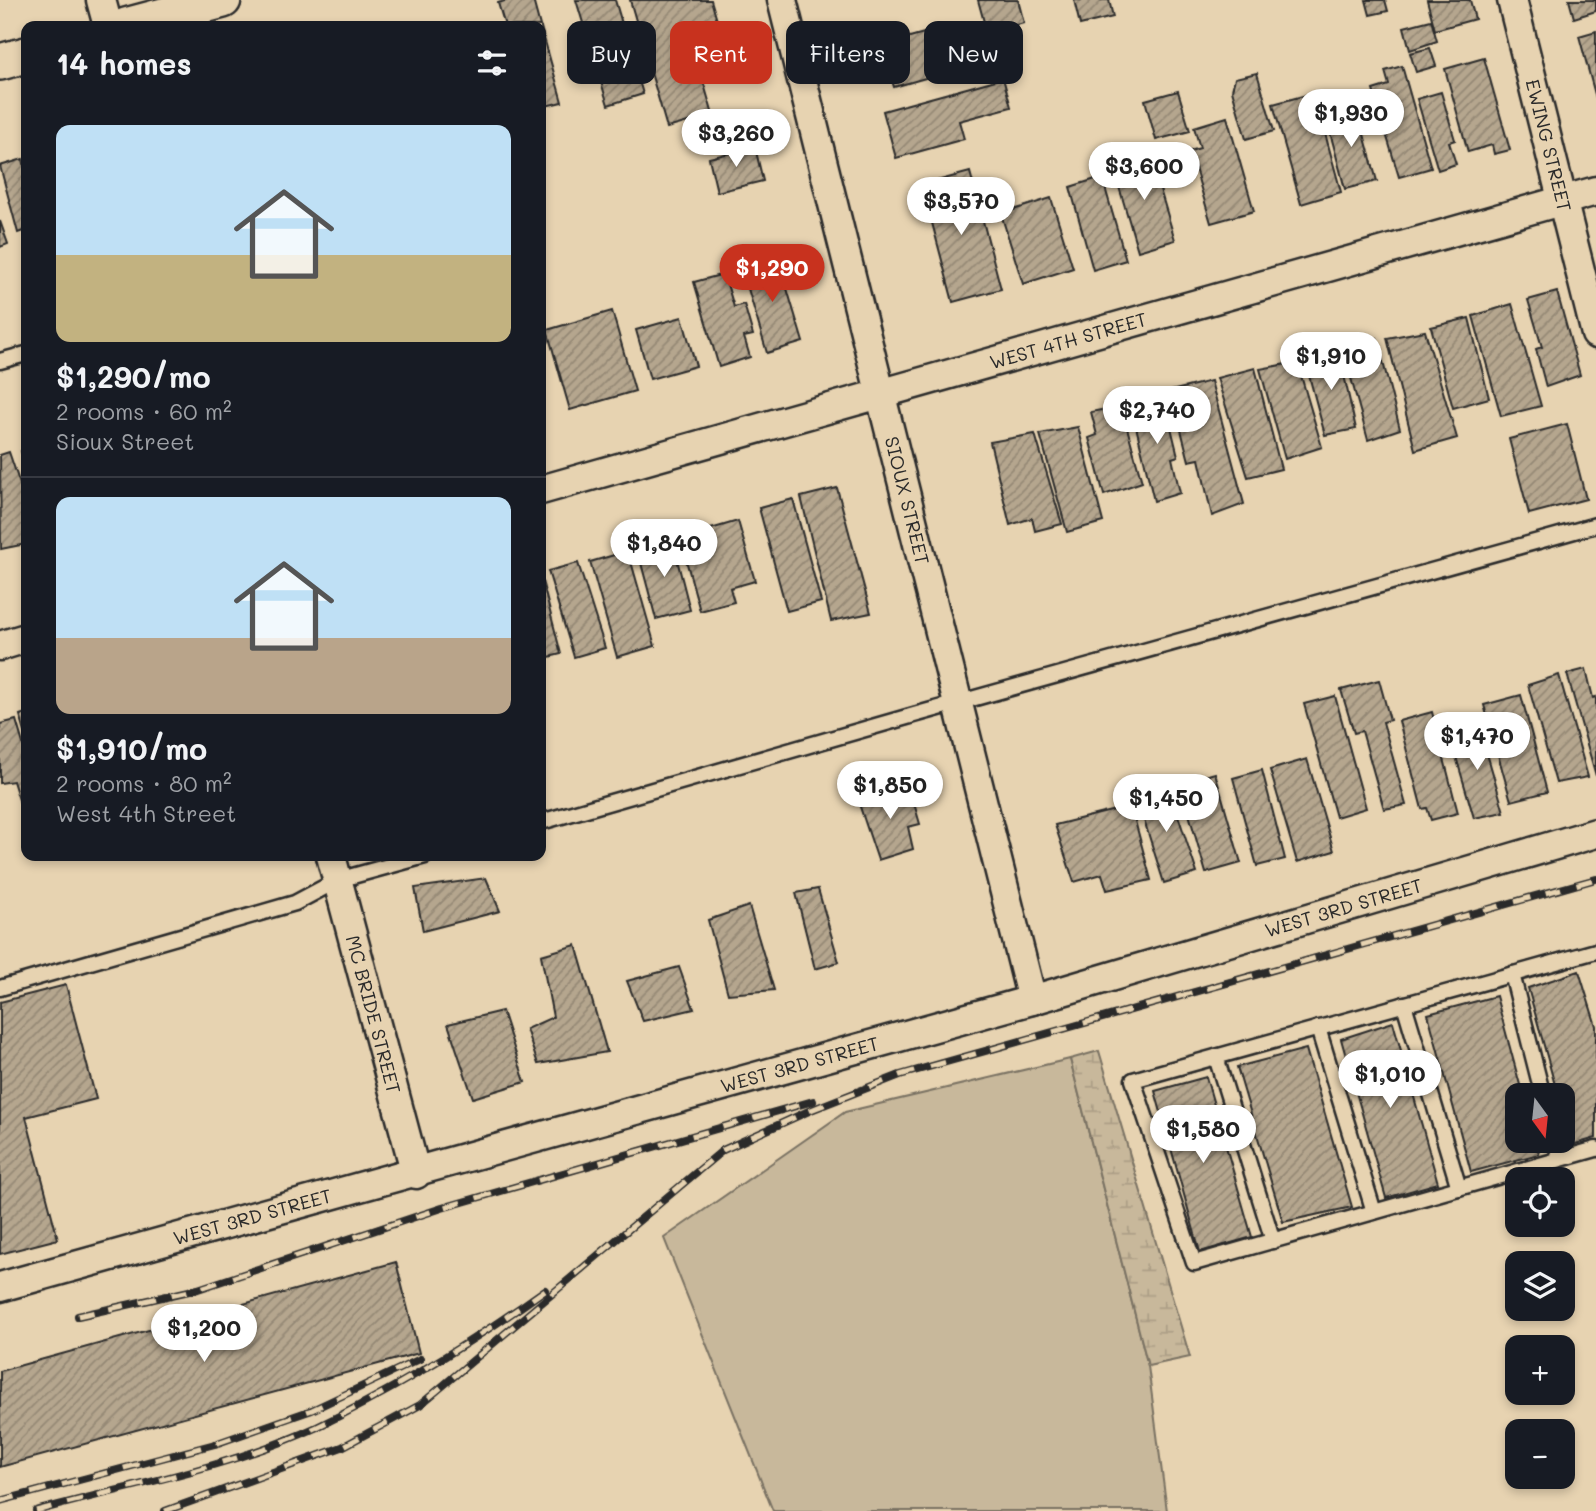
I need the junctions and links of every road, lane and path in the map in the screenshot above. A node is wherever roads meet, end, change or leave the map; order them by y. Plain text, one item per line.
1 (101, 0) edge
2 (223, 0) edge
3 (782, 0) edge
4 (1511, 0) edge
5 (106, 21) edge
6 (145, 21) edge
7 (21, 56) edge
8 (0, 62) edge
9 (1596, 191) edge
10 (1563, 200) junction
11 (1596, 334) edge
12 (21, 355) edge
13 (0, 361) edge
14 (880, 396) junction
15 (546, 489) edge
16 (1596, 525) edge
17 (21, 640) edge
18 (0, 646) edge
19 (957, 704) junction
20 (546, 821) edge
21 (1596, 833) edge
22 (388, 861) edge
23 (335, 868) edge
24 (1595, 955) edge
25 (1512, 974) junction
26 (0, 988) edge
27 (1032, 1000) junction
28 (1404, 1004) junction
29 (1318, 1028) junction
30 (1216, 1057) junction
31 (1540, 1083) edge
32 (1596, 1149) edge
33 (1558, 1153) edge
34 (1560, 1160) junction
35 (416, 1174) junction
36 (1459, 1188) junction
37 (1374, 1212) junction
38 (1273, 1241) junction
39 (0, 1287) edge

1 - 5 street
2 - 6 street
3 - 14 street, SIOUX STREET
4 - 10 street, EWING STREET
7 - 8 street
9 - 10 street, WEST 4TH STREET
10 - 11 street, EWING STREET
10 - 14 street, WEST 4TH STREET
12 - 13 lane
14 - 15 street, WEST 4TH STREET
14 - 19 street, SIOUX STREET
16 - 19 lane
17 - 18 street
19 - 20 lane
19 - 27 street, SIOUX STREET
21 - 27 street, WEST 3RD STREET
22 - 23 lane
23 - 26 lane
23 - 35 street, MC BRIDE STREET
24 - 25 lane
25 - 28 lane
25 - 31 lane
27 - 35 street, WEST 3RD STREET
28 - 29 lane
28 - 36 lane
29 - 30 lane
29 - 37 lane
30 - 38 lane
30 - 38 lane
32 - 34 lane
33 - 34 lane
34 - 36 lane
35 - 39 street, WEST 3RD STREET
36 - 37 lane
37 - 38 lane

